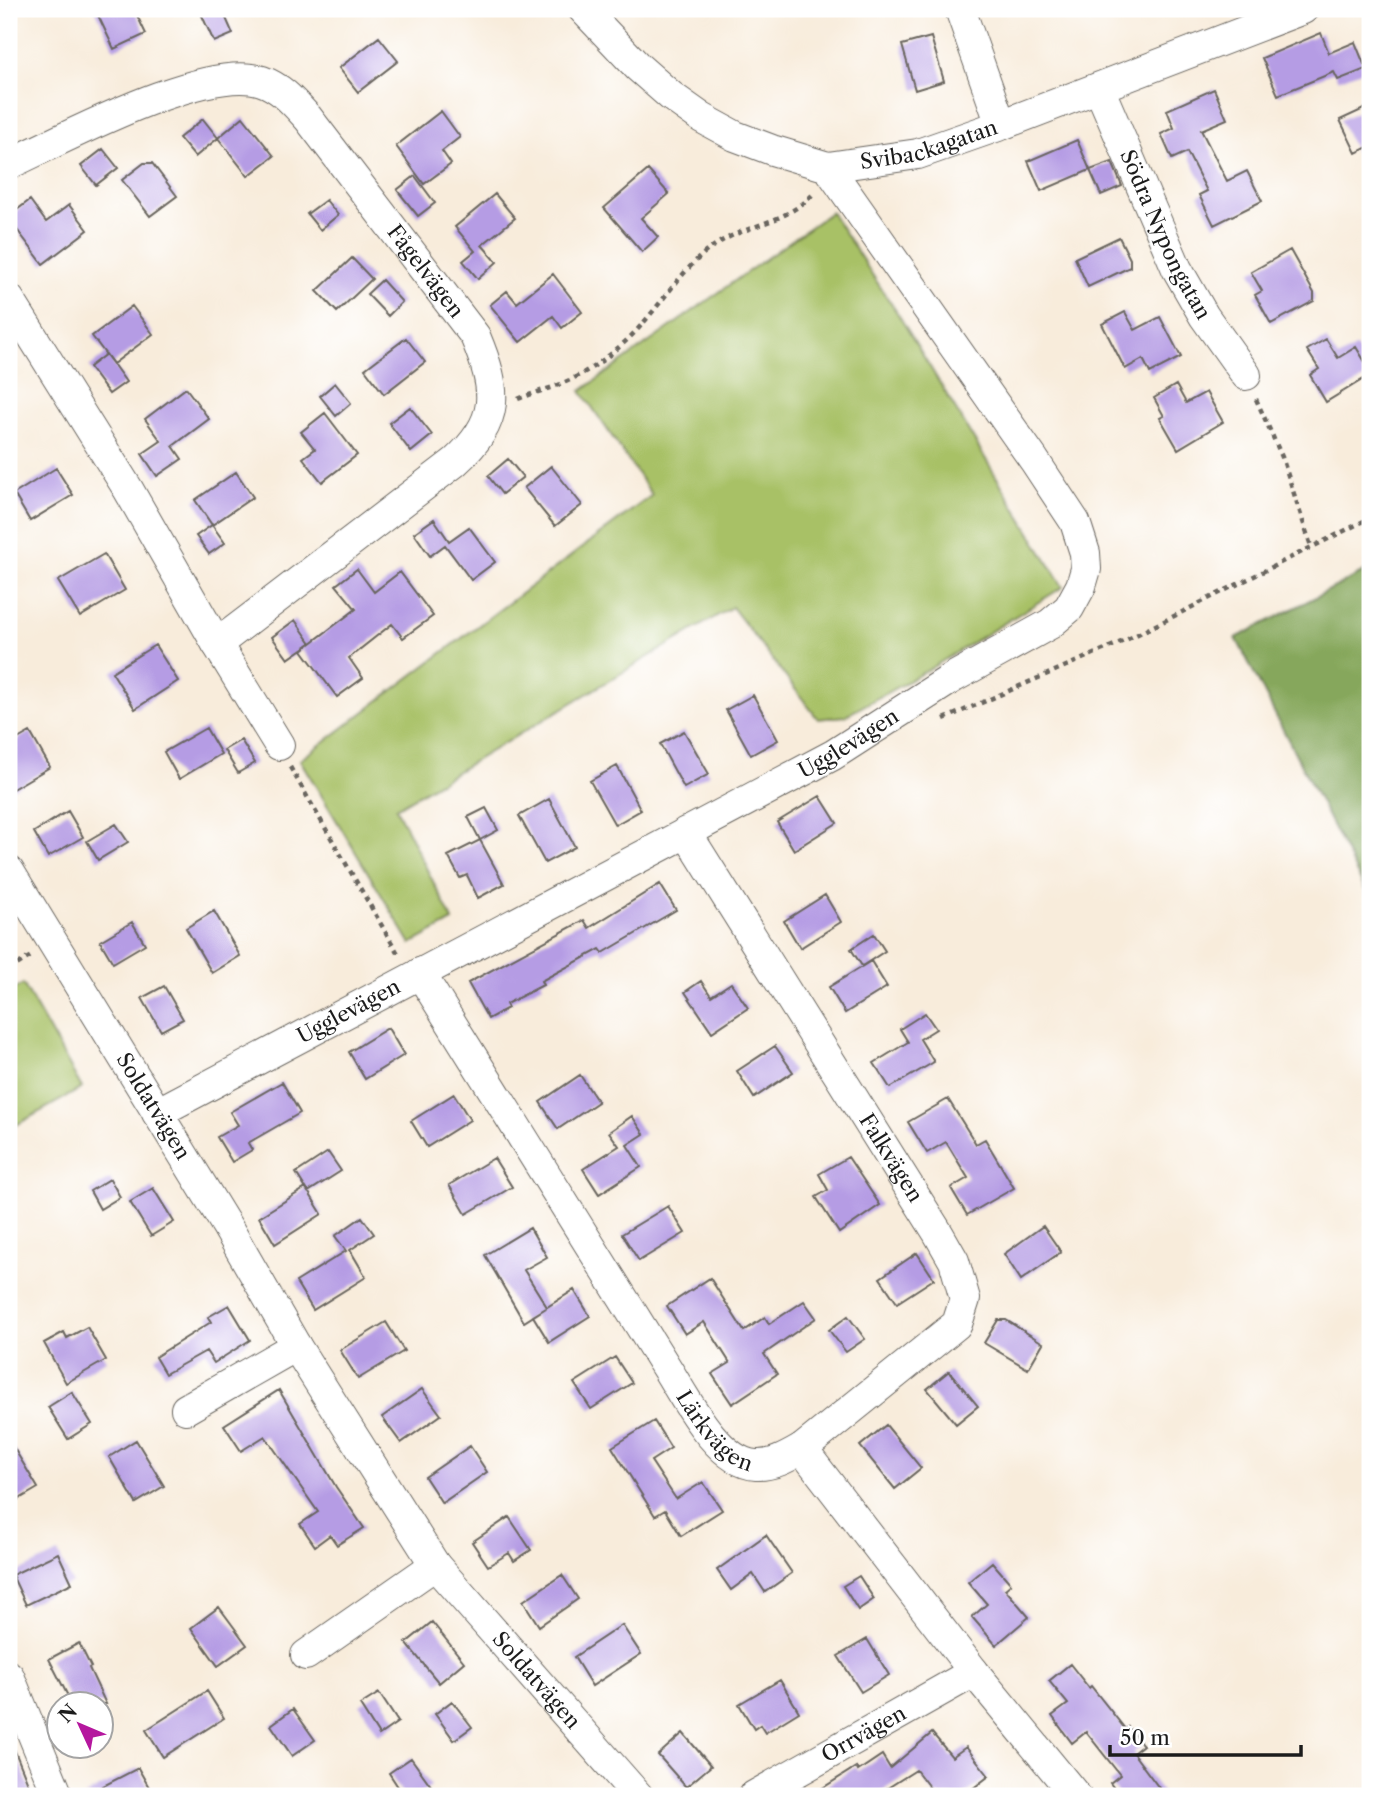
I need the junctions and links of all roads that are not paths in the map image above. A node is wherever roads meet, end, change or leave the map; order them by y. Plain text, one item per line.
1 (583, 9) edge
2 (960, 9) edge
3 (1303, 9) edge
4 (1099, 88) junction
5 (1001, 125) junction
6 (9, 164) edge
7 (828, 167) junction
8 (9, 299) edge
9 (1246, 375) road end
10 (217, 644) junction
11 (279, 745) road end
12 (687, 832) junction
13 (9, 871) edge
14 (415, 975) junction
15 (157, 1114) junction
16 (296, 1346) junction
17 (186, 1409) dead end
18 (802, 1449) junction
19 (435, 1565) junction
20 (306, 1655) dead end
21 (974, 1672) junction
22 (9, 1677) edge
23 (58, 1796) edge
24 (638, 1796) edge
25 (754, 1796) edge
26 (1076, 1796) edge

1 - 7 street, Svibackagatan
2 - 5 street
3 - 4 street, Svibackagatan
4 - 5 street, Svibackagatan
4 - 9 street, Södra Nypongatan
5 - 7 street, Svibackagatan
6 - 10 street, Fågelvägen
7 - 12 street, Ugglevägen
8 - 10 street
10 - 11 street
12 - 14 street, Ugglevägen
12 - 18 street, Falkvägen
13 - 15 street, Soldatvägen
14 - 15 street, Ugglevägen
14 - 18 street, Lärkvägen
15 - 16 street, Soldatvägen
16 - 17 street
16 - 19 street, Soldatvägen
18 - 21 street
19 - 20 street
19 - 24 street, Soldatvägen
21 - 25 street, Orrvägen
21 - 26 street
22 - 23 street

